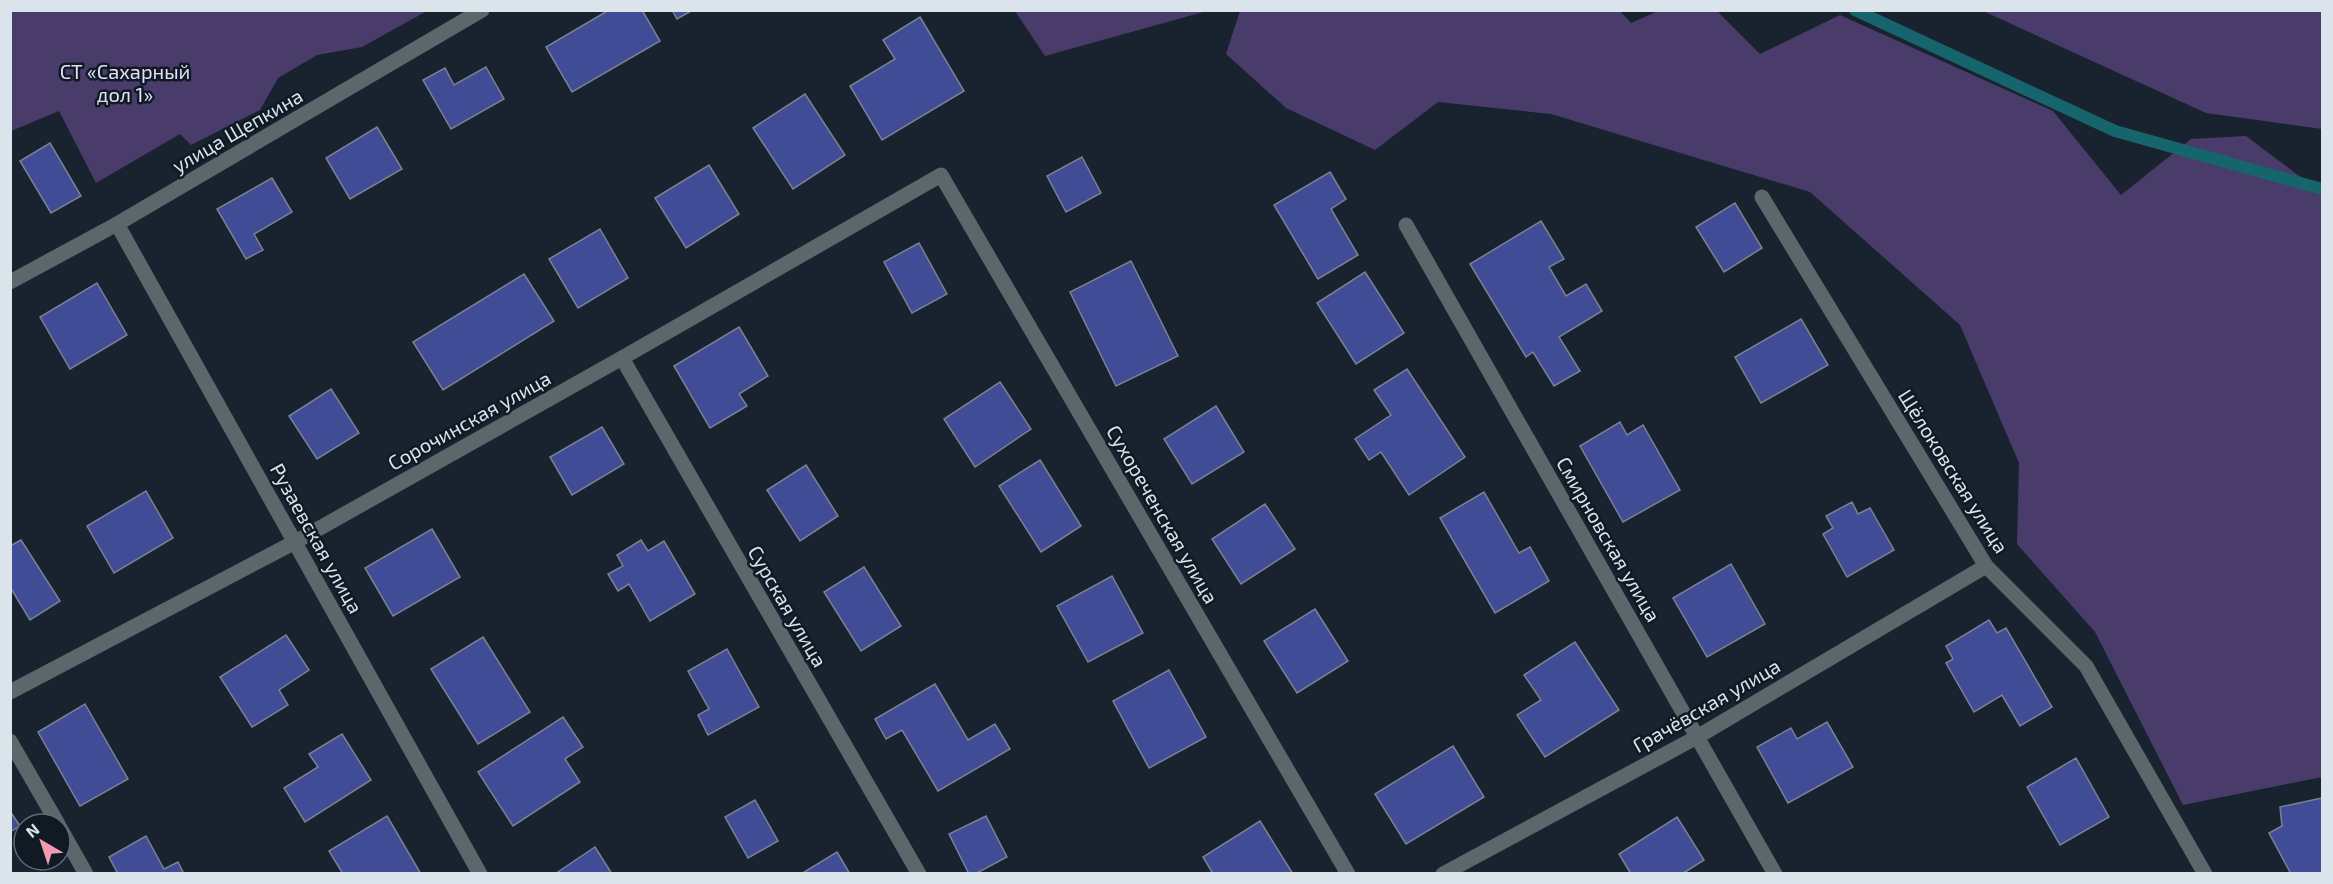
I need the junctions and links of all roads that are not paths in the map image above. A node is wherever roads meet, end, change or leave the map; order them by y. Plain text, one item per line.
1 (482, 10) edge
2 (941, 175) joint
3 (1762, 197) dead end
4 (117, 224) junction
5 (1406, 225) dead end
6 (10, 282) edge
7 (622, 358) junction
8 (295, 542) junction
9 (1986, 566) junction
10 (10, 692) edge
11 (1697, 737) junction
12 (10, 741) edge
13 (51, 812) edge
14 (72, 849) edge
15 (86, 873) edge
16 (480, 873) edge
17 (919, 873) edge
18 (1348, 873) edge
19 (1443, 873) edge
20 (1775, 873) edge
21 (2205, 873) edge

1 - 4 street, улица Щепкина
2 - 7 street, Сорочинская улица
2 - 18 street, Сухореченская улица
3 - 9 street, Щёлоковская улица
4 - 6 street, улица Щепкина
4 - 8 street, Рузаевская улица
5 - 11 street, Смирновская улица
7 - 8 street, Сорочинская улица
7 - 17 street, Сурская улица
8 - 10 street, Сорочинская улица
8 - 16 street, Рузаевская улица
9 - 11 street, Грачёвская улица
9 - 21 street, Щёлоковская улица
11 - 19 street, Грачёвская улица
11 - 20 street, Смирновская улица
12 - 13 street
14 - 15 street

